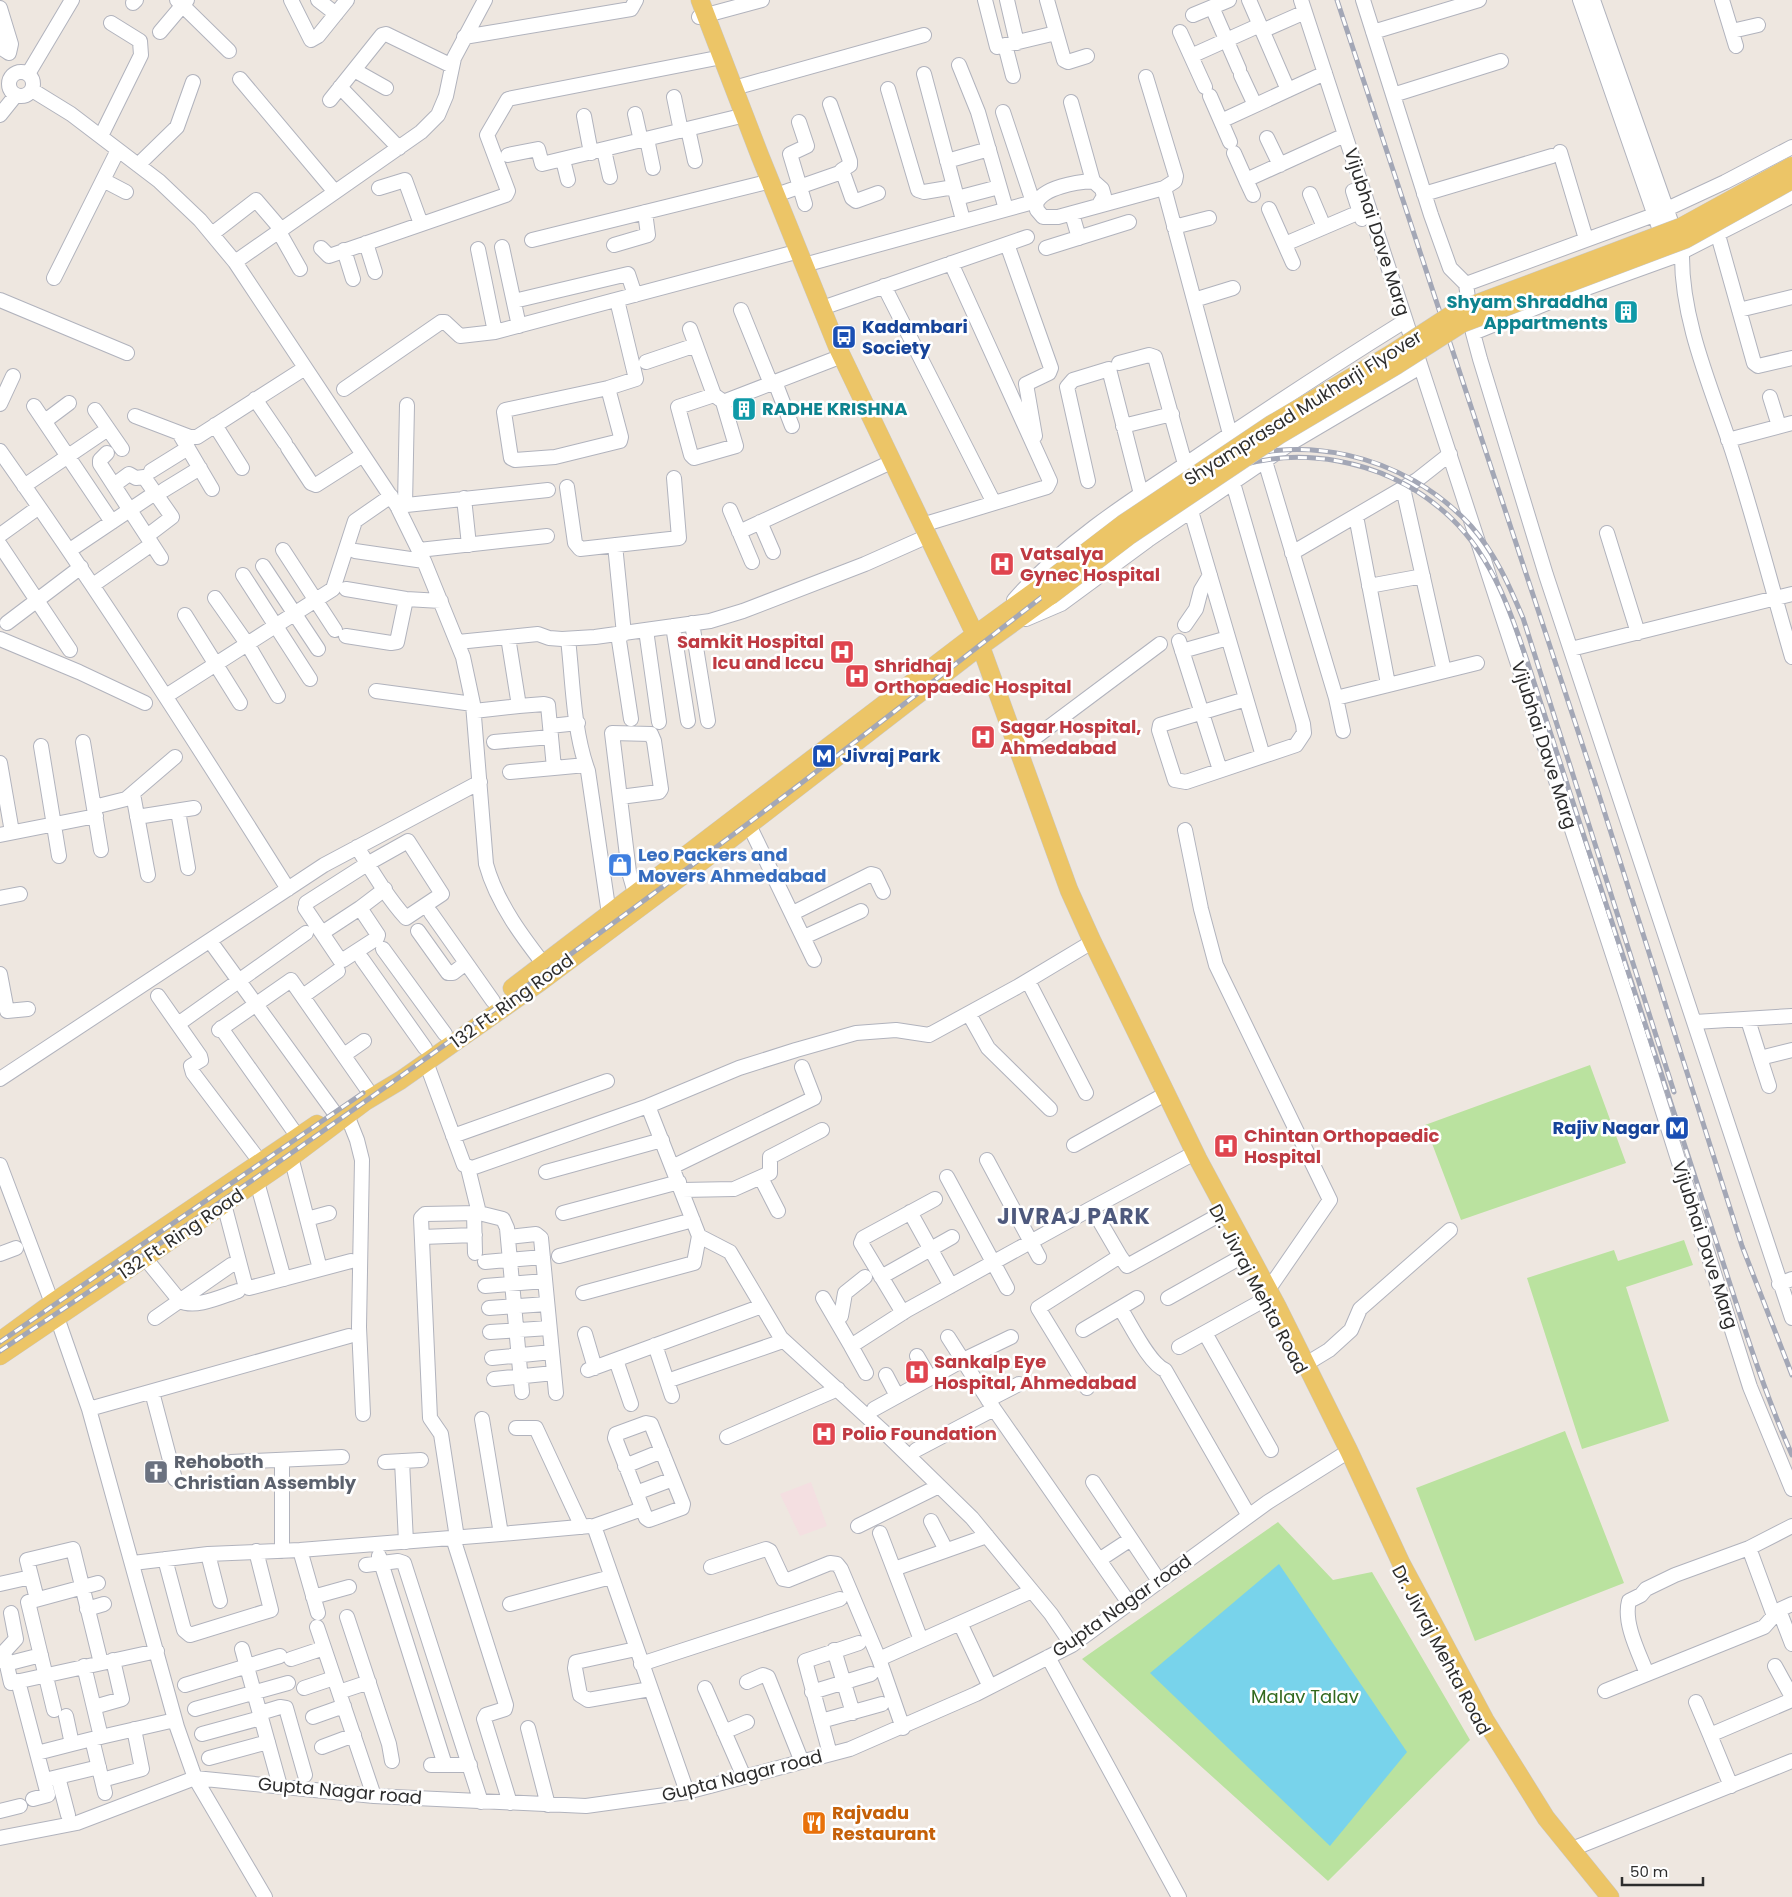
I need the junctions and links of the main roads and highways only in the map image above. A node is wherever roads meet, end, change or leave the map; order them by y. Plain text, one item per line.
1 (692, 0) edge
2 (701, 11) edge
3 (719, 58) junction
4 (1792, 166) edge
5 (1792, 180) edge
6 (770, 189) junction
7 (798, 259) junction
8 (924, 533) junction
9 (1046, 591) junction
10 (1005, 621) joint
11 (974, 643) junction
12 (547, 969) junction
13 (426, 1055) junction
14 (340, 1113) junction
15 (1266, 1295) junction
16 (55, 1311) junction
17 (0, 1342) edge
18 (0, 1356) edge
19 (1347, 1453) junction
20 (1600, 1897) edge
21 (1610, 1897) edge

1 - 2 main road
2 - 3 main road
3 - 6 main road
3 - 6 main road
4 - 9 main road, Shyamprasad Mukharji Flyover, bridge
5 - 9 main road, Shyamprasad Mukharji Flyover, bridge
6 - 7 main road
7 - 8 main road
7 - 8 main road
8 - 11 main road
9 - 10 main road, Shyamprasad Mukharji Flyover
10 - 11 main road, 132 Ft. Ring Road
11 - 12 main road, 132 Ft. Ring Road
11 - 12 main road, 132 Ft. Ring Road
11 - 15 main road
11 - 15 main road, Dr. Jivraj Mehta Road
12 - 13 main road, 132 Ft. Ring Road
12 - 13 main road, 132 Ft. Ring Road
13 - 14 main road, 132 Ft. Ring Road
13 - 14 main road, 132 Ft. Ring Road
14 - 16 main road, 132 Ft. Ring Road
14 - 16 main road, 132 Ft. Ring Road
15 - 19 main road, Dr. Jivraj Mehta Road
15 - 19 main road
16 - 17 main road, 132 Ft. Ring Road
16 - 18 main road, 132 Ft. Ring Road
19 - 20 main road, Dr. Jivraj Mehta Road
19 - 21 main road

